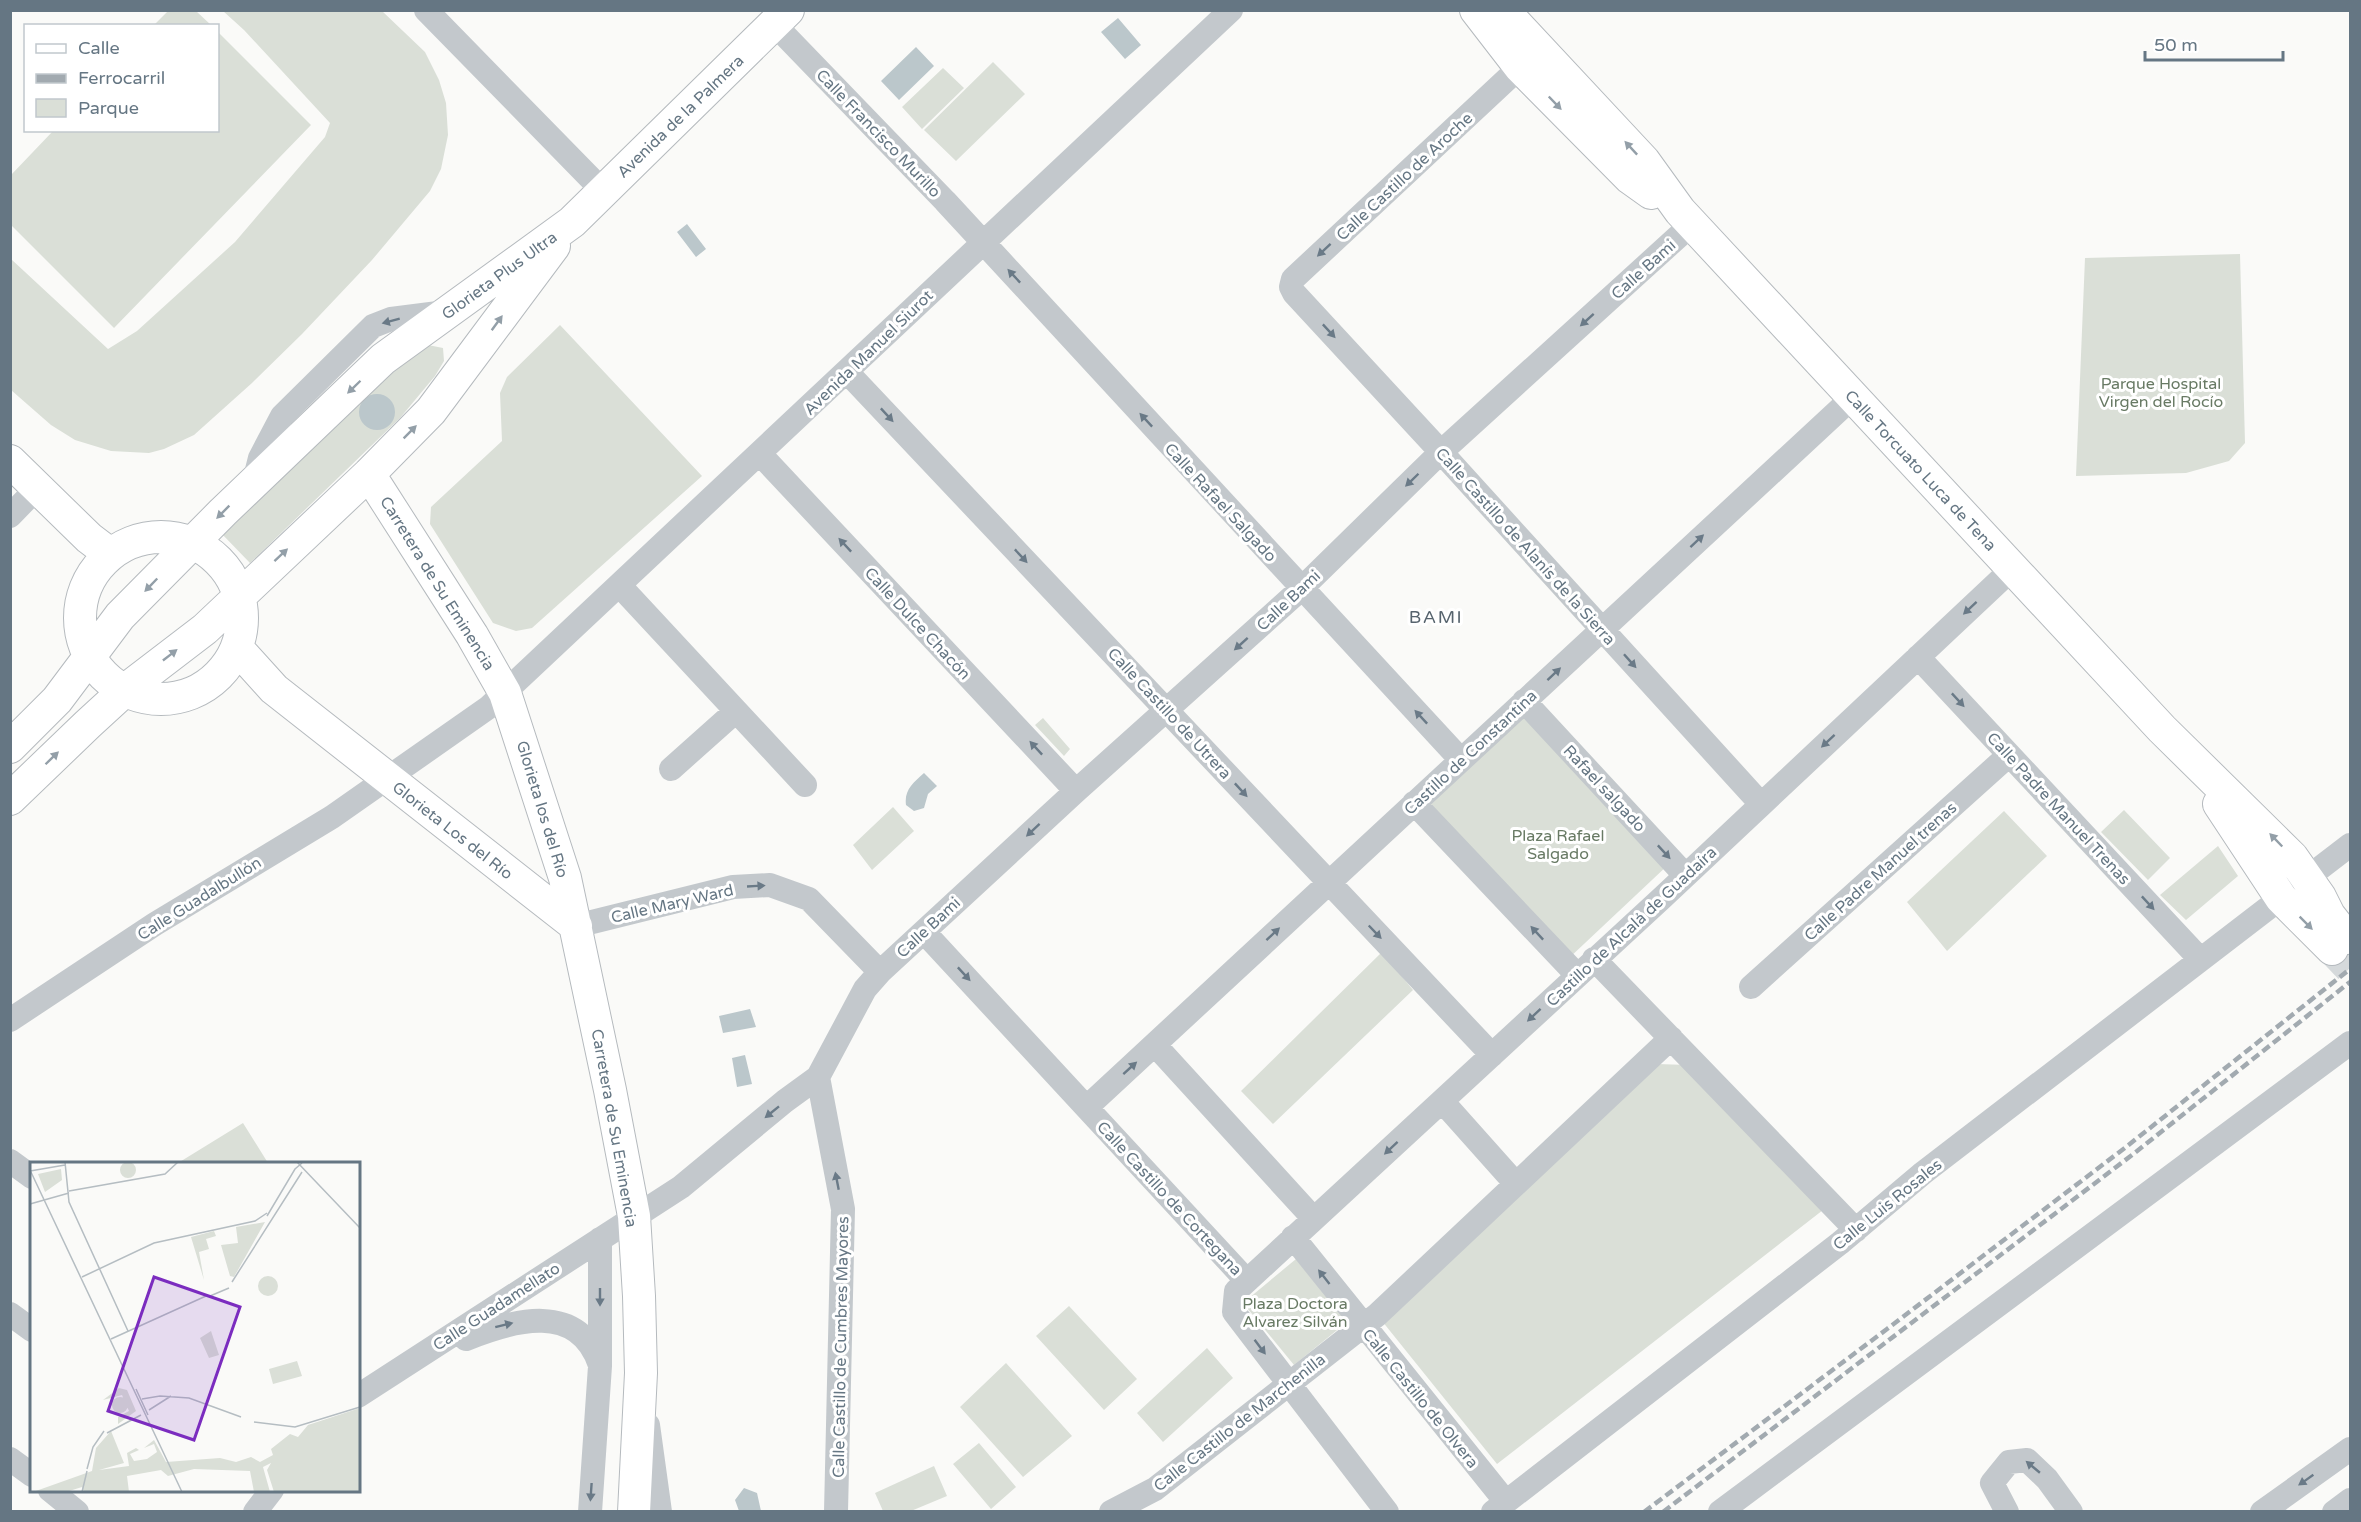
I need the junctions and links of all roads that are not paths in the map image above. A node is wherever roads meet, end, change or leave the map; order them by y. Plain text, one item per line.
1 (426, 10) edge
2 (1231, 10) edge
3 (1476, 10) edge
4 (1503, 10) edge
5 (781, 17) edge
6 (1520, 67) junction
7 (603, 191) junction
8 (1686, 218) junction
9 (572, 222) junction
10 (983, 242) junction
11 (1291, 286) joint
12 (847, 372) junction
13 (1853, 397) junction
14 (1441, 452) junction
15 (760, 454) junction
16 (10, 461) edge
17 (369, 474) junction
18 (38, 488) junction
19 (10, 516) edge
20 (192, 543) junction
21 (98, 554) junction
22 (2013, 568) junction
23 (620, 586) junction
24 (1301, 589) junction
25 (239, 595) junction
26 (1602, 630) junction
27 (237, 648) junction
28 (1918, 657) junction
29 (90, 658) junction
30 (205, 686) junction
31 (274, 689) junction
32 (124, 692) junction
33 (505, 693) junction
34 (1524, 702) junction
35 (1168, 710) junction
36 (736, 711) junction
37 (10, 747) edge
38 (2009, 755) junction
39 (1461, 760) junction
40 (671, 769) dead end
41 (388, 779) junction
42 (805, 785) dead end
43 (1077, 790) junction
44 (10, 799) edge
45 (1414, 803) junction
46 (1761, 804) junction
47 (2350, 845) edge
48 (1685, 875) junction
49 (1328, 883) junction
50 (2295, 887) junction
51 (576, 926) junction
52 (924, 932) junction
53 (2339, 943) tunnel mouth
54 (2200, 959) junction
55 (1586, 967) junction
56 (880, 972) junction
57 (1751, 987) dead end
58 (10, 1020) edge
59 (1671, 1038) junction
60 (2350, 1043) edge
61 (1155, 1046) junction
62 (1492, 1055) junction
63 (818, 1077) junction
64 (1442, 1101) junction
65 (1087, 1107) junction
66 (10, 1161) edge
67 (30, 1176) edge
68 (1516, 1184) junction
69 (634, 1216) junction
70 (1314, 1219) junction
71 (1856, 1230) junction
72 (1293, 1237) junction
73 (600, 1239) junction
74 (1246, 1280) junction
75 (10, 1314) edge
76 (1363, 1326) junction
77 (30, 1329) edge
78 (411, 1362) junction
79 (600, 1366) junction
80 (641, 1373) junction
81 (1288, 1385) junction
82 (360, 1395) edge
83 (2350, 1449) edge
84 (10, 1459) edge
85 (30, 1474) edge
86 (52, 1492) edge
87 (271, 1492) edge
88 (2350, 1500) edge
89 (73, 1505) edge
90 (1499, 1507) edge
91 (255, 1512) edge
92 (590, 1512) edge
93 (634, 1512) edge
94 (660, 1512) edge
95 (836, 1512) edge
96 (1111, 1512) edge
97 (1387, 1512) edge
98 (1720, 1512) edge
99 (2007, 1512) edge
100 (2071, 1512) edge
101 (2262, 1512) edge
102 (2334, 1512) edge

1 - 7 street
2 - 10 street, Avenida Manuel Siurot
3 - 6 main road, Calle Torcuato Luca de Tena
8 -> 4 main road, Calle Torcuato Luca de Tena
5 - 7 main road, Avenida de la Palmera
5 - 10 street, Calle Francisco Murillo
6 -> 8 main road, Calle Torcuato Luca de Tena
6 -> 11 street, Calle Castillo de Aroche
7 - 9 main road, Avenida de la Palmera
8 - 13 main road, Calle Torcuato Luca de Tena
8 -> 14 street, Calle Bami
17 -> 9 main road, Glorieta Plus Ultra
9 -> 20 main road, Glorieta Plus Ultra
10 - 12 street, Avenida Manuel Siurot
24 -> 10 street, Calle Rafael Salgado
11 -> 14 street, Calle Castillo de Alanís de la Sierra
12 - 15 street, Avenida Manuel Siurot
12 -> 35 street, Calle Castillo de Utrera
13 - 22 main road, Calle Torcuato Luca de Tena
26 -> 13 street, Castillo de Constantina
14 -> 24 street, Calle Bami
14 - 26 street, Calle Castillo de Alanís de la Sierra
15 - 23 street, Avenida Manuel Siurot
43 -> 15 street, Calle Dulce Chacón
16 - 18 main road
25 -> 17 main road, Glorieta Plus Ultra
17 - 33 main road, Carretera de Su Eminencia
18 - 19 street
18 - 21 main road
20 - 21 main road
20 - 25 main road
20 -> 29 main road, Glorieta Plus Ultra
21 - 29 main road
22 -> 28 street, Castillo de Alcalá de Guadaíra
22 - 50 main road, Calle Torcuato Luca de Tena
23 - 33 street, Avenida Manuel Siurot
23 - 36 street
24 -> 35 street, Calle Bami
39 -> 24 street, Calle Rafael Salgado
25 - 27 main road
32 -> 25 main road, Glorieta Plus Ultra
34 -> 26 street, Castillo de Constantina
26 -> 46 street, Calle Castillo de Alanís de la Sierra
27 - 30 main road
27 - 31 main road
28 -> 38 street, Calle Padre Manuel Trenas
28 -> 46 street, Castillo de Alcalá de Guadaíra
29 - 32 main road
29 - 37 main road, Glorieta Plus Ultra
30 - 31 main road
30 - 32 main road
31 - 41 main road
44 -> 32 main road, Glorieta Plus Ultra
33 - 41 street, Glorieta Los del Río
33 - 51 main road, Glorieta los del Río
34 - 39 street, Castillo de Constantina
34 -> 48 street, Rafael salgado
35 - 43 street, Calle Bami
35 -> 49 street, Calle Castillo de Utrera
36 - 40 street
36 - 42 street
38 -> 54 street, Calle Padre Manuel Trenas
38 - 57 street, Calle Padre Manuel trenas
39 - 45 street, Castillo de Constantina
41 - 51 main road, Glorieta Los del Río
41 - 58 street, Calle Guadalbullón
43 -> 52 street, Calle Bami
45 - 49 street, Castillo de Constantina
55 -> 45 street
46 - 48 street, Castillo de Alcalá de Guadaíra
47 - 50 street, Calle Luis Rosales
48 - 55 street, Castillo de Alcalá de Guadaíra
61 -> 49 street, Castillo de Constantina
49 -> 62 street, Calle Castillo de Utrera
50 - 53 main road, Calle Torcuato Luca de Tena
50 - 54 street, Calle Luis Rosales
51 -> 56 street, Calle Mary Ward
51 - 69 main road, Carretera de Su Eminencia
52 - 56 street, Calle Bami
52 -> 65 street, Calle Castillo de Cortegana
54 - 71 street, Calle Luis Rosales
55 - 59 street
55 -> 62 street, Castillo de Alcalá de Guadaíra
56 - 63 street, Calle Bami
59 - 68 street, Calle Castillo de Marchenilla
59 - 71 street
60 - 98 street
65 -> 61 street, Castillo de Constantina
61 - 70 street
62 - 64 street, Castillo de Alcalá de Guadaíra
63 -> 69 street, Calle Guadamellato
95 -> 63 street, Calle Castillo de Cumbres Mayores
64 - 68 street
64 -> 70 street, Castillo de Alcalá de Guadaíra
65 - 74 street, Calle Castillo de Cortegana
66 - 67 street
68 - 76 street, Calle Castillo de Marchenilla
69 - 73 street, Calle Guadamellato
69 - 80 main road, Carretera de Su Eminencia
70 - 72 street, Castillo de Alcalá de Guadaíra
71 - 90 street, Calle Luis Rosales
72 - 74 street, Castillo de Alcalá de Guadaíra
76 -> 72 street, Calle Castillo de Olvera
73 - 78 street, Calle Guadamellato
73 -> 79 street
74 -> 81 street, Calle Castillo de Cortegana
75 - 77 street
76 - 81 street, Calle Castillo de Marchenilla
76 - 90 street, Calle Castillo de Olvera
78 -> 79 street
78 - 82 street, Calle Guadamellato
79 -> 92 street
80 - 93 main road, Carretera de Su Eminencia
80 - 94 street
81 - 96 street, Calle Castillo de Marchenilla
81 - 97 street, Calle Castillo de Cortegana
83 -> 101 street
84 - 85 street
86 - 89 street
87 - 91 street
88 - 102 street
100 -> 99 street

